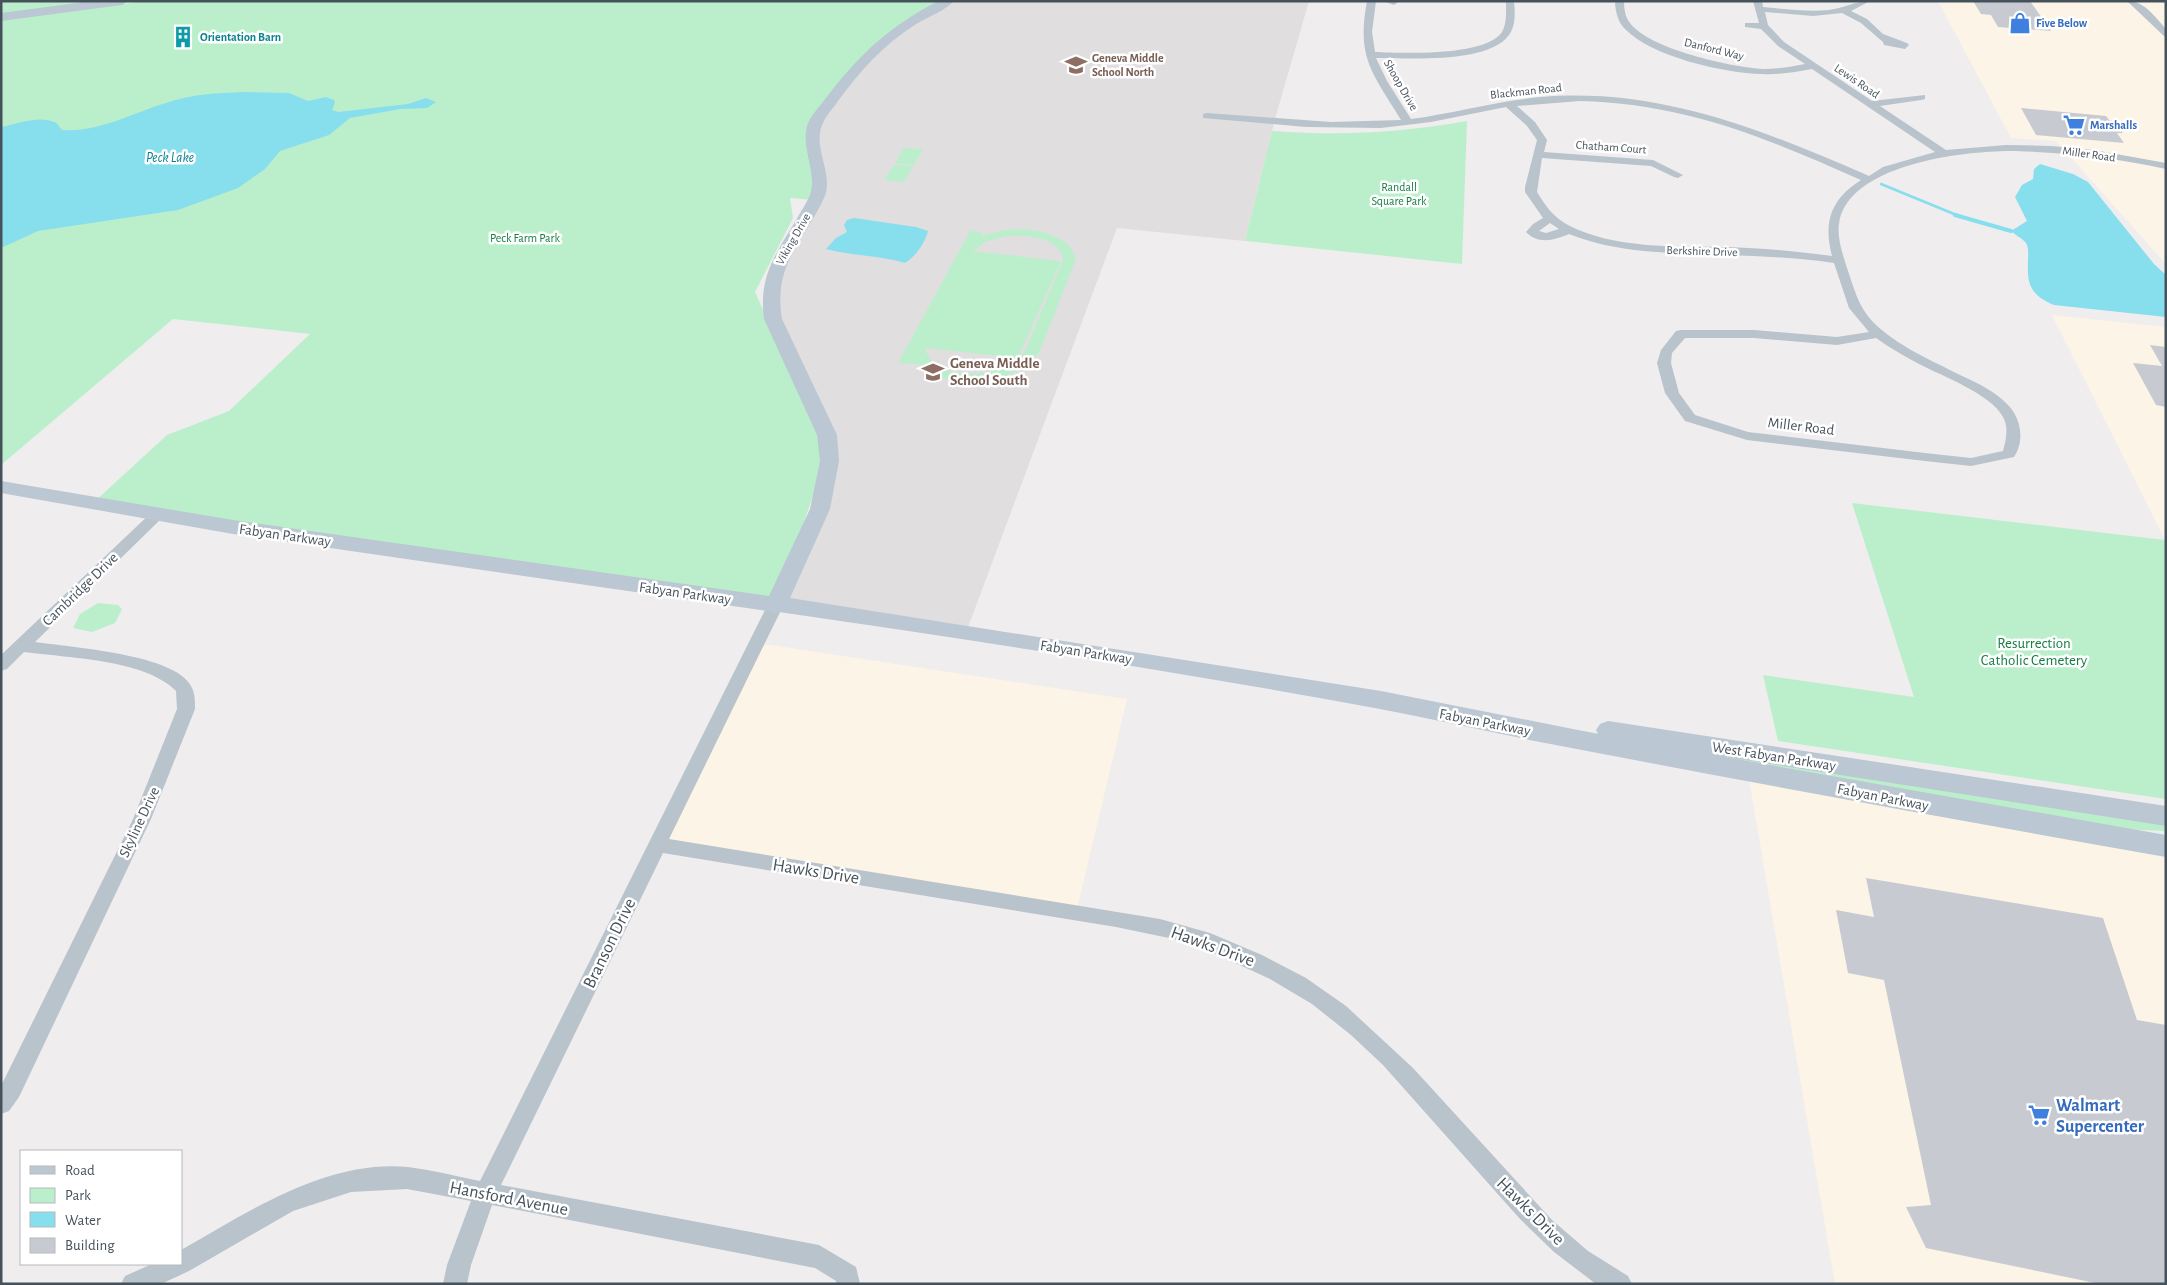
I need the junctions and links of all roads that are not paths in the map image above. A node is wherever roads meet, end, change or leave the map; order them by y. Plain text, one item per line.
1 (122, 1) edge
2 (948, 1) edge
3 (1372, 1) edge
4 (1387, 1) edge
5 (1510, 1) edge
6 (1620, 1) edge
7 (1866, 1) edge
8 (2131, 1) edge
9 (1394, 2) edge
10 (1758, 5) edge
11 (1843, 10) junction
12 (1, 17) edge
13 (1748, 25) dead end
14 (1764, 26) junction
15 (2166, 35) edge
16 (1642, 37) junction
17 (1629, 40) dead end
18 (1889, 41) dead end
19 (1371, 55) junction
20 (1813, 66) junction
21 (1604, 86) dead end
22 (1921, 97) dead end
23 (1608, 100) junction
24 (1509, 104) junction
25 (1869, 104) junction
26 (1207, 116) dead end
27 (1408, 123) junction
28 (1942, 152) junction
29 (1540, 155) junction
30 (2166, 166) edge
31 (1678, 175) dead end
32 (1867, 179) junction
33 (1551, 218) junction
34 (1569, 230) junction
35 (1838, 260) junction
36 (1879, 334) junction
37 (1, 487) edge
38 (158, 514) junction
39 (775, 606) junction
40 (21, 646) junction
41 (1, 665) edge
42 (1381, 700) junction
43 (2166, 816) edge
44 (658, 845) junction
45 (2166, 846) edge
46 (5, 1094) edge
47 (485, 1194) junction
48 (182, 1262) edge
49 (176, 1265) edge
50 (848, 1280) edge
51 (133, 1284) edge
52 (455, 1284) edge
53 (1620, 1284) edge

1 - 12 main road
2 - 39 main road, Viking Drive
3 - 19 street, Shoop Drive
4 - 9 street
5 - 19 street
6 - 16 street, Danford Way
7 - 11 street
8 - 15 street
10 - 11 street
10 - 14 street, Lewis Road
11 - 18 street
13 - 14 street
14 - 20 street, Lewis Road
16 - 17 street
16 - 20 street, Danford Way
19 - 27 street, Shoop Drive
20 - 25 street, Lewis Road
21 - 23 street
22 - 25 street
23 - 24 street, Blackman Road
23 - 32 street, Blackman Road
24 - 27 street, Blackman Road
24 - 29 street, Berkshire Drive
25 - 28 street, Lewis Road
26 - 27 street, Blackman Road
28 - 30 street, Miller Road
28 - 32 street, Miller Road
29 - 31 street, Chatham Court
29 - 33 street, Berkshire Drive
32 - 35 street, Miller Road
33 - 34 street, Berkshire Drive
33 - 34 street
34 - 35 street, Berkshire Drive
35 - 36 street, Miller Road
36 - 36 street, Miller Road
37 - 38 main road, Fabyan Parkway
38 - 39 main road, Fabyan Parkway
38 - 40 street, Cambridge Drive
39 - 42 main road, Fabyan Parkway
39 - 44 street, Branson Drive
40 - 41 street, Cambridge Drive
40 - 46 street, Skyline Drive
42 - 43 main road, West Fabyan Parkway
42 - 45 main road, Fabyan Parkway
44 - 47 street, Branson Drive
44 - 53 street, Hawks Drive
47 - 48 street, Hansford Avenue
47 - 50 street, Hansford Avenue
47 - 52 street, Branson Drive
49 - 51 street, Hansford Avenue

